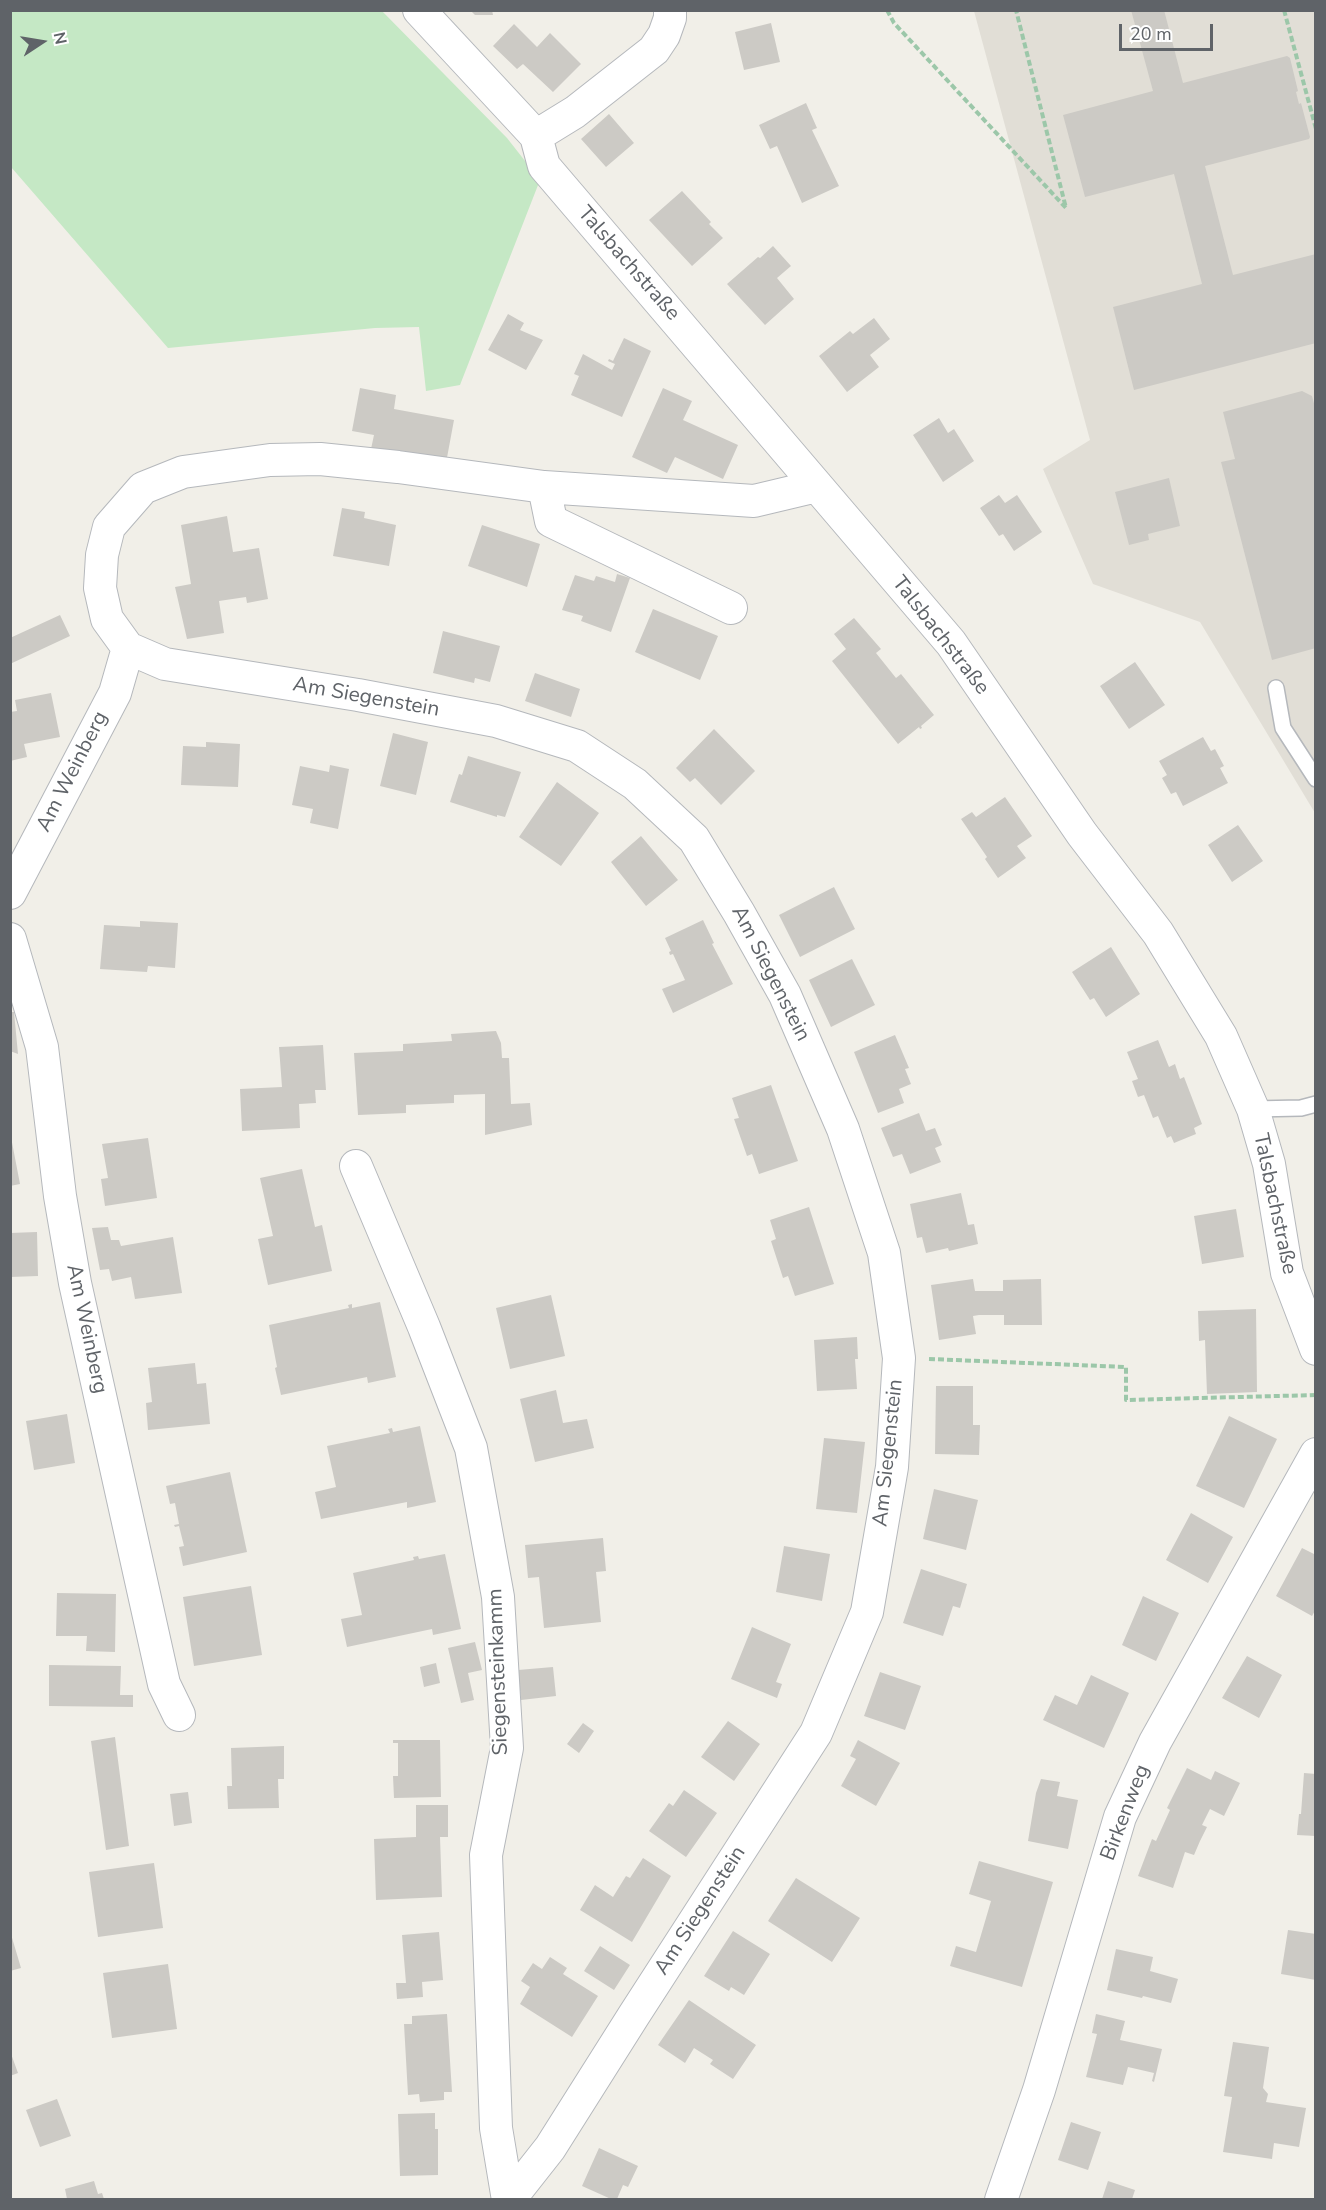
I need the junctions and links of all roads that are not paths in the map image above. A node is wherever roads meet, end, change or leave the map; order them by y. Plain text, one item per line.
1 (419, 10) edge
2 (670, 10) edge
3 (536, 136) junction
4 (817, 486) junction
5 (544, 487) junction
6 (731, 608) dead end
7 (128, 648) junction
8 (1275, 688) dead end
9 (1316, 779) edge
10 (10, 893) edge
11 (10, 939) edge
12 (1316, 1104) edge
13 (1253, 1109) junction
14 (356, 1166) dead end
15 (1316, 1349) edge
16 (1316, 1454) edge
17 (178, 1715) dead end
18 (508, 2199) edge
19 (1001, 2199) edge

1 - 3 street, Talsbachstraße
2 - 3 street
3 - 4 street, Talsbachstraße
4 - 5 street
4 - 13 street, Talsbachstraße
5 - 6 street
5 - 7 street
7 - 10 street, Am Weinberg
7 - 18 street, Am Siegenstein
8 - 9 lane
11 - 17 street, Am Weinberg
12 - 13 lane
13 - 15 street, Talsbachstraße
14 - 18 street, Siegensteinkamm
16 - 19 street, Birkenweg

